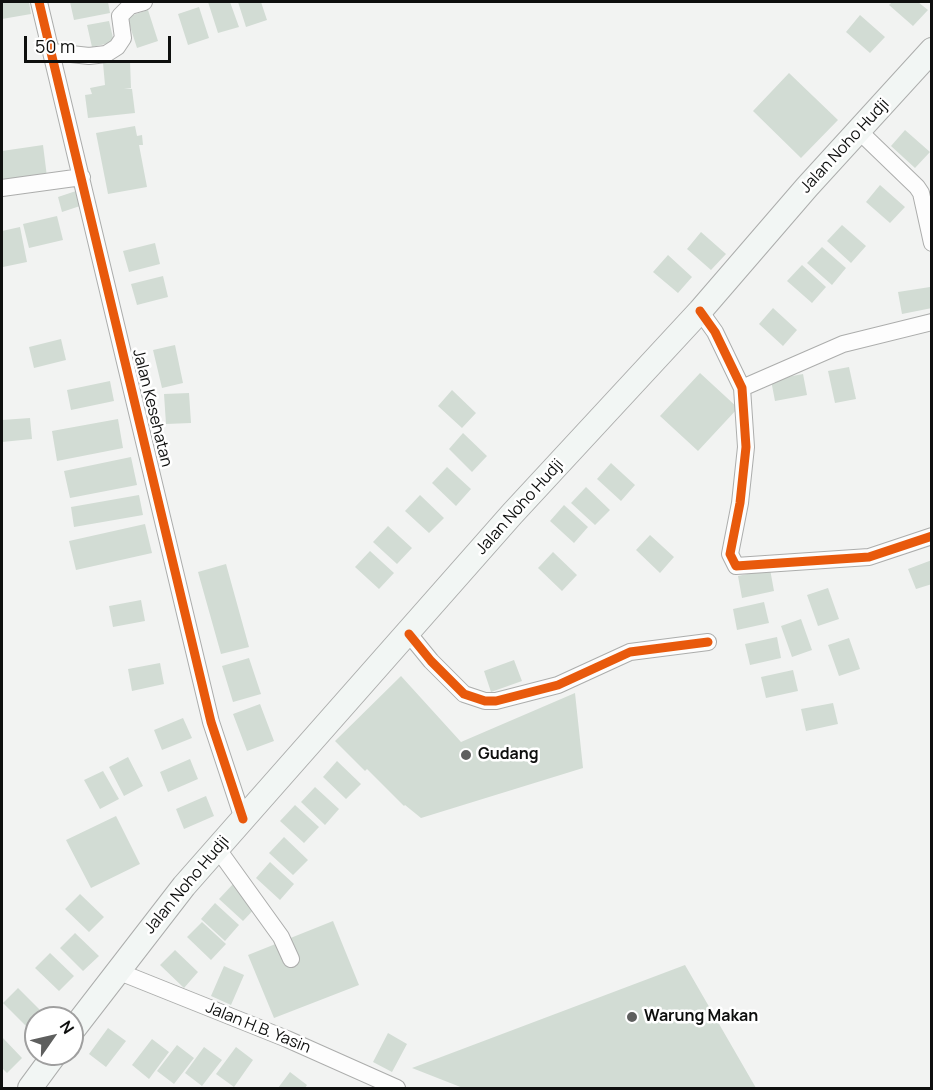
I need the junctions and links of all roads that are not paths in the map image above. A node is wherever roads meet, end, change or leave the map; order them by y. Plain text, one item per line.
1 (39, 2) edge
2 (144, 2) edge
3 (932, 50) edge
4 (53, 52) junction
5 (859, 131) junction
6 (82, 177) junction
7 (2, 188) edge
8 (932, 243) edge
9 (700, 311) junction
10 (932, 322) edge
11 (742, 388) junction
12 (932, 536) edge
13 (409, 634) junction
14 (708, 642) dead end
15 (243, 819) junction
16 (218, 848) junction
17 (291, 959) dead end
18 (117, 971) junction
19 (84, 1015) edge
20 (46, 1066) edge
21 (30, 1089) edge
22 (398, 1089) edge

1 - 4 street, Jalan Kesehatan
2 - 4 street
3 - 5 main road, Jalan Noho Hudji
4 - 6 street, Jalan Kesehatan
5 - 8 street
5 - 9 main road, Jalan Noho Hudji
6 - 7 street
6 - 15 street, Jalan Kesehatan
9 - 11 street
9 - 13 main road, Jalan Noho Hudji
10 - 11 street
11 - 12 street
13 - 14 street
13 - 15 main road, Jalan Noho Hudji
15 - 16 main road, Jalan Noho Hudji
16 - 17 street
16 - 18 main road, Jalan Noho Hudji
18 - 19 main road, Jalan Noho Hudji
18 - 22 street, Jalan H.B. Yasin
20 - 21 main road

